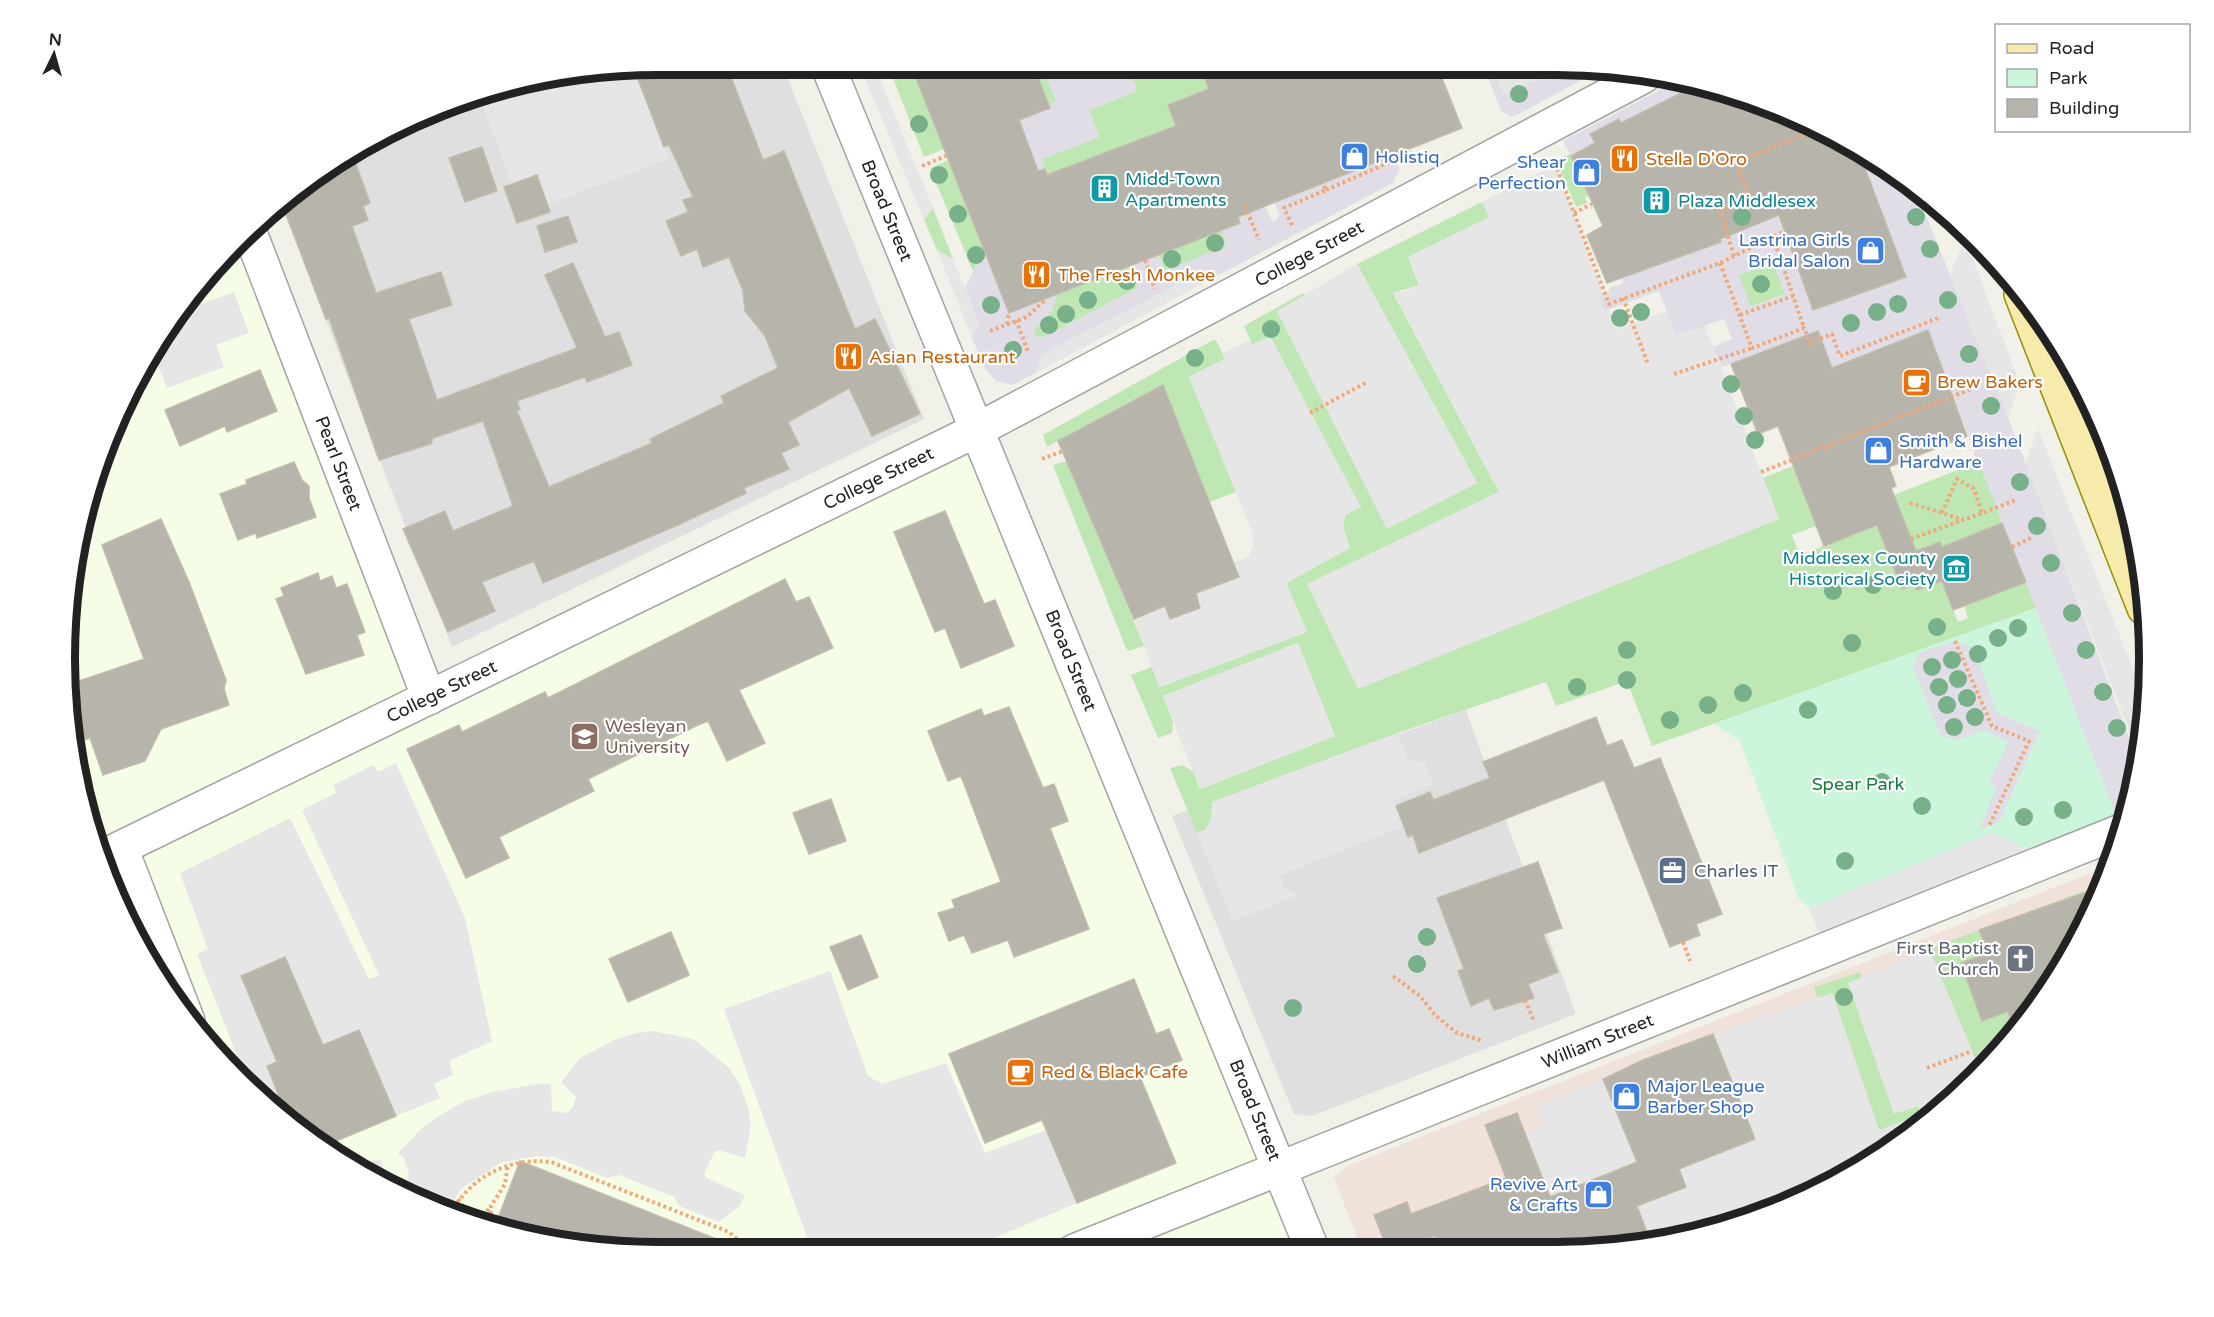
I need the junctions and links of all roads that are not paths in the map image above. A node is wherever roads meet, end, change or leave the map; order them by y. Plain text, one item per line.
1 (831, 75) edge
2 (1635, 81) edge
3 (253, 240) edge
4 (2032, 322) edge
5 (977, 429) junction
6 (2133, 579) edge
7 (429, 698) junction
8 (2111, 835) edge
9 (110, 853) edge
10 (162, 964) edge
11 (1280, 1169) junction
12 (1097, 1242) edge
13 (1309, 1242) edge

1 - 5 street, Broad Street
2 - 5 street, College Street
3 - 7 street, Pearl Street
4 - 6 main road
5 - 7 street, College Street
5 - 11 street, Broad Street
7 - 9 street, College Street
8 - 11 street, William Street
9 - 10 street
11 - 12 street, William Street
11 - 13 street, Broad Street

